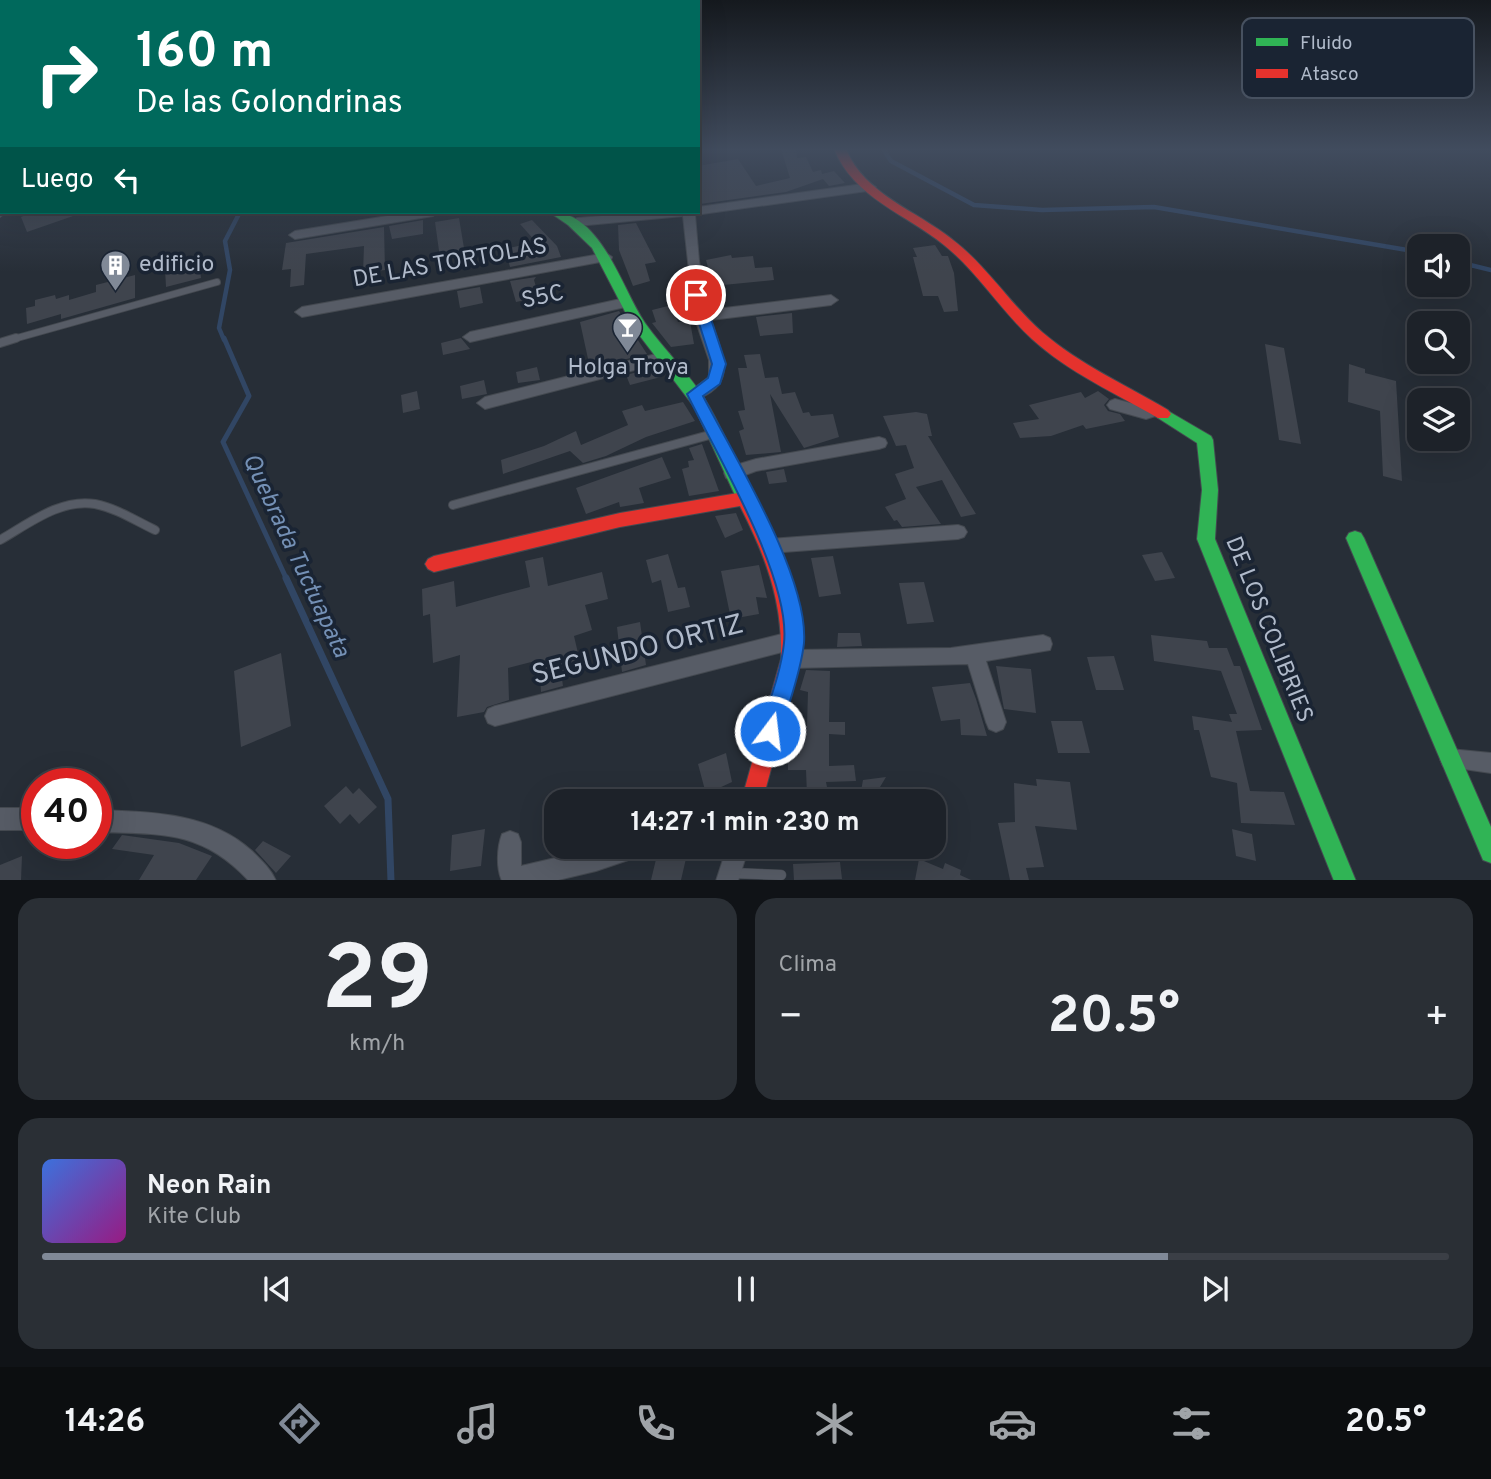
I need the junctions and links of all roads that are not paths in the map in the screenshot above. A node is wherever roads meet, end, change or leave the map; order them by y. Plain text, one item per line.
1 (848, 190) edge
2 (873, 190) edge
3 (700, 211) edge
4 (421, 214) edge
5 (559, 214) edge
6 (667, 214) edge
7 (690, 214) edge
8 (577, 222) junction
9 (295, 235) dead end
10 (606, 257) junction
11 (217, 282) dead end
12 (831, 300) dead end
13 (625, 303) junction
14 (302, 312) dead end
15 (701, 316) junction
16 (470, 337) dead end
17 (0, 343) edge
18 (664, 357) junction
19 (694, 394) junction
20 (485, 403) dead end
21 (1115, 405) dead end
22 (1157, 410) junction
23 (715, 433) junction
24 (879, 443) dead end
25 (732, 473) junction
26 (744, 499) junction
27 (453, 506) dead end
28 (155, 530) dead end
29 (958, 532) dead end
30 (1355, 538) dead end
31 (0, 540) edge
32 (771, 546) junction
33 (433, 564) dead end
34 (1043, 644) dead end
35 (793, 650) junction
36 (974, 653) junction
37 (495, 716) dead end
38 (996, 722) dead end
39 (1450, 759) junction
40 (1491, 763) edge
41 (755, 789) edge
42 (0, 819) edge
43 (21, 819) edge
44 (112, 822) edge
45 (510, 842) dead end
46 (1491, 852) edge
47 (599, 859) edge
48 (734, 859) edge
49 (781, 875) dead end
50 (728, 877) edge
51 (265, 880) edge
52 (1345, 880) edge

1 - 3 street
2 - 22 street, DE LOS COLIBRIES
4 - 9 street
5 - 8 street
6 - 8 street
7 - 15 street
8 - 10 street
10 - 13 street
10 - 14 street, DE LAS TORTOLAS
11 - 17 lane
12 - 15 street
13 - 16 street, S5C
13 - 18 street
15 - 19 street
18 - 19 street
18 - 20 street
19 - 23 street
21 - 22 street
22 - 52 street, DE LOS COLIBRIES
23 - 25 street
23 - 27 lane
24 - 25 street
25 - 26 street
26 - 32 street
26 - 33 street
28 - 31 lane
29 - 32 street
30 - 39 street
32 - 35 street
34 - 36 street, SEGUNDO ORTIZ
35 - 36 street, SEGUNDO ORTIZ
35 - 37 street, SEGUNDO ORTIZ
35 - 41 street
36 - 38 street
39 - 40 street
39 - 46 street
42 - 43 street
44 - 51 street
45 - 47 street
48 - 50 street
49 - 50 lane

